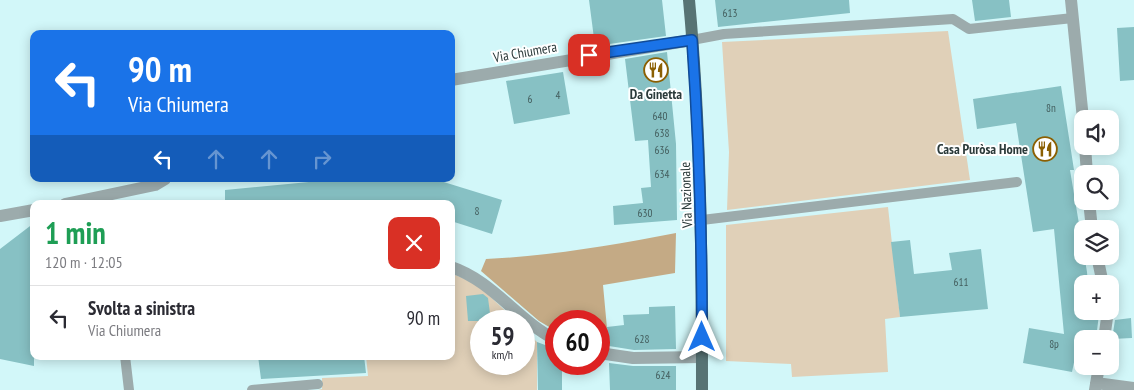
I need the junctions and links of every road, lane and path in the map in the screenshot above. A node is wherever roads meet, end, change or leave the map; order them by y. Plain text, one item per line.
1 (689, 0) edge
2 (1071, 0) edge
3 (1073, 18) junction
4 (692, 40) junction
5 (455, 79) edge
6 (1082, 110) edge
7 (160, 182) edge
8 (1017, 182) dead end
9 (107, 200) edge
10 (30, 211) edge
11 (0, 216) edge
12 (702, 220) junction
13 (455, 268) edge
14 (545, 334) edge
15 (610, 355) edge
16 (702, 357) junction
17 (125, 360) edge
18 (318, 384) dead end
19 (1096, 387) edge
20 (1134, 388) edge
21 (129, 390) edge
22 (252, 390) edge
23 (702, 390) edge

1 - 4 main road, Via Nazionale
2 - 3 street
3 - 4 lane
3 - 6 street
4 - 5 street, Via Chiumera
4 - 12 main road, Via Nazionale
7 - 9 street
8 - 12 lane
10 - 11 street
12 - 16 main road, Via Nazionale
13 - 14 street
15 - 16 street
16 - 23 main road, Via Nazionale
17 - 21 lane
18 - 22 lane
19 - 20 street

